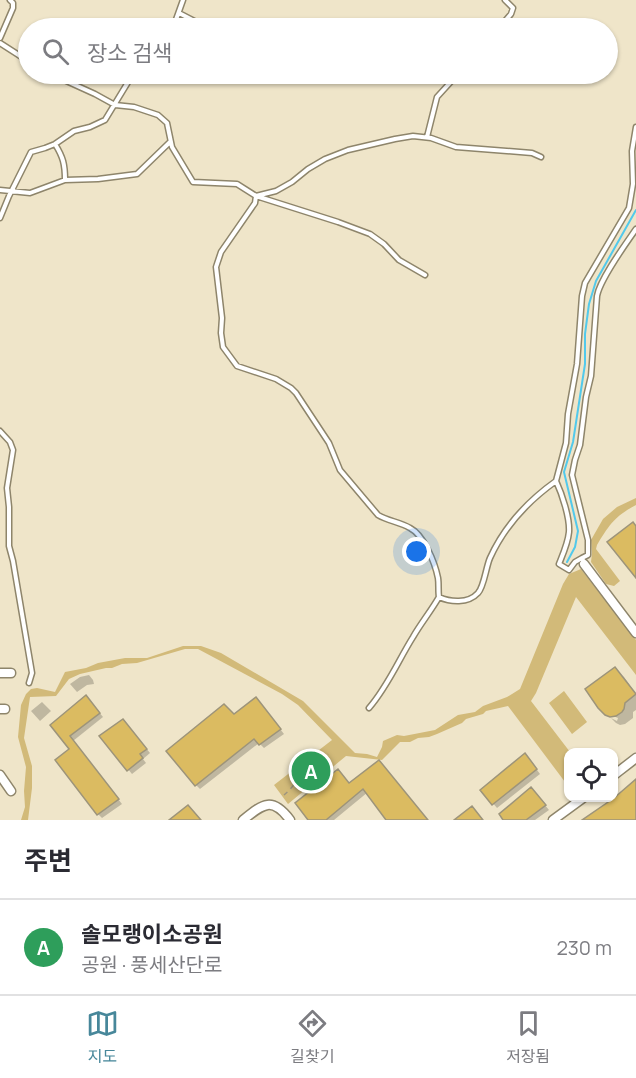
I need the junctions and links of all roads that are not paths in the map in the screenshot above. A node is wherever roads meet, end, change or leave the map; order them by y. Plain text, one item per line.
1 (10, 0) edge
2 (183, 0) edge
3 (506, 0) edge
4 (179, 13) junction
5 (177, 18) edge
6 (189, 18) edge
7 (508, 18) edge
8 (0, 38) edge
9 (0, 43) edge
10 (18, 55) edge
11 (73, 84) edge
12 (127, 84) edge
13 (449, 84) edge
14 (115, 105) junction
15 (636, 127) edge
16 (427, 137) junction
17 (171, 142) junction
18 (55, 144) junction
19 (541, 157) dead end
20 (65, 180) junction
21 (0, 190) edge
22 (11, 190) junction
23 (256, 196) junction
24 (0, 218) edge
25 (636, 229) edge
26 (425, 275) dead end
27 (0, 431) edge
28 (556, 481) junction
29 (583, 561) junction
30 (438, 597) junction
31 (636, 633) edge
32 (0, 673) edge
33 (11, 673) dead end
34 (29, 683) dead end
35 (369, 708) dead end
36 (636, 758) edge
37 (618, 772) edge
38 (0, 775) edge
39 (11, 791) dead end
40 (578, 802) edge
41 (243, 820) edge
42 (290, 820) edge
43 (553, 820) edge

1 - 8 lane
2 - 4 lane
3 - 7 lane
4 - 5 lane
4 - 6 lane
9 - 10 lane
11 - 14 lane
12 - 14 lane
13 - 16 lane
14 - 17 lane
14 - 18 lane
15 - 28 lane
16 - 19 lane
16 - 23 lane
17 - 20 lane
17 - 23 lane
18 - 20 lane
18 - 22 lane
20 - 22 lane
21 - 22 lane
22 - 24 lane
23 - 26 lane
23 - 30 lane
25 - 29 lane
27 - 34 lane
28 - 29 lane
28 - 30 lane
29 - 31 street
30 - 35 lane
32 - 33 street
36 - 37 street
38 - 39 street
40 - 43 street
41 - 42 street

